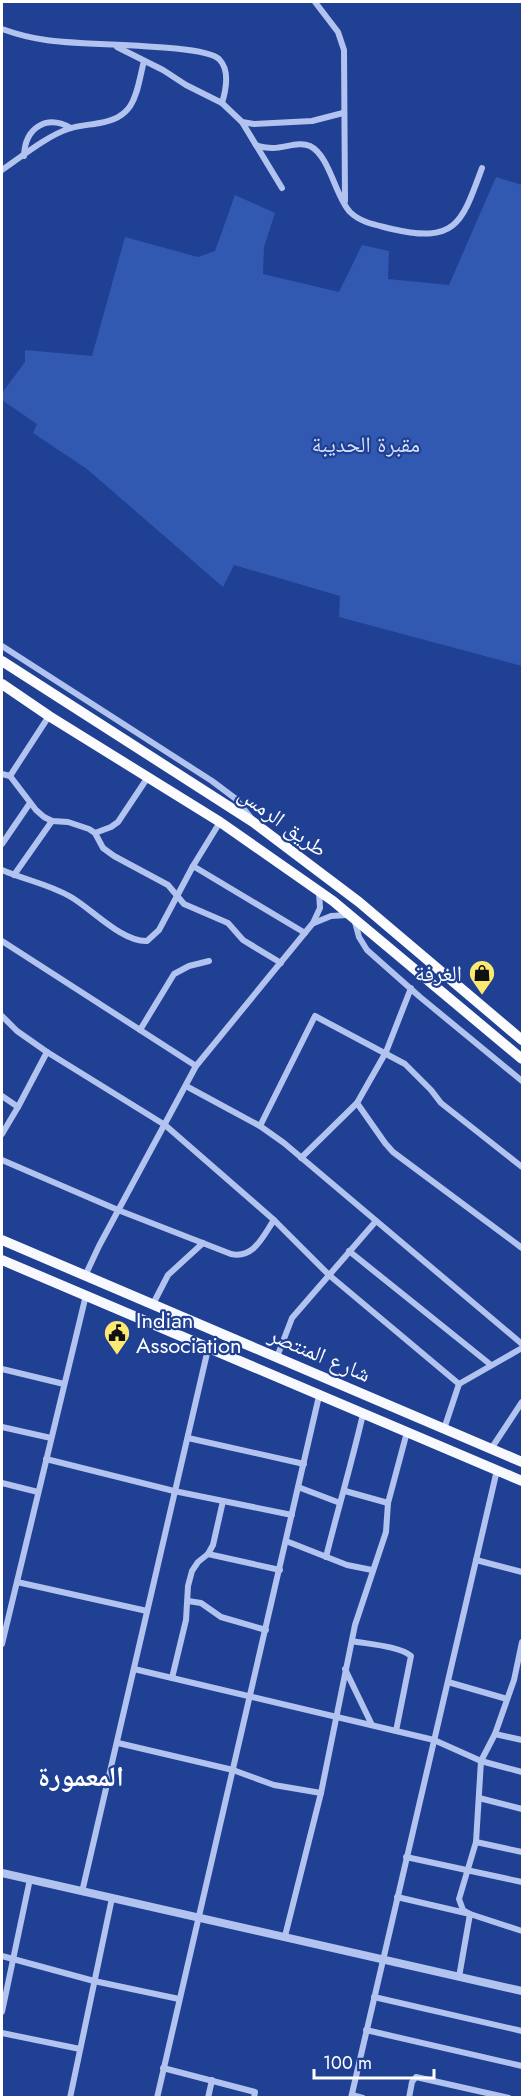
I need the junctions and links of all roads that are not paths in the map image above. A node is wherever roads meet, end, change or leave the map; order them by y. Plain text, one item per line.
1 (315, 2) edge
2 (2, 29) edge
3 (114, 45) junction
4 (144, 61) junction
5 (222, 103) junction
6 (343, 113) junction
7 (242, 122) junction
8 (71, 128) junction
9 (255, 145) junction
10 (24, 156) junction
11 (482, 168) dead end
12 (2, 170) edge
13 (282, 188) dead end
14 (345, 205) junction
15 (2, 646) edge
16 (2, 661) edge
17 (2, 684) edge
18 (49, 716) junction
19 (2, 774) edge
20 (10, 776) junction
21 (148, 777) junction
22 (30, 803) junction
23 (52, 821) junction
24 (220, 822) junction
25 (253, 822) junction
26 (95, 833) junction
27 (2, 844) edge
28 (194, 866) junction
29 (2, 870) edge
30 (14, 875) junction
31 (318, 890) junction
32 (177, 896) junction
33 (352, 917) junction
34 (313, 923) junction
35 (305, 933) junction
36 (2, 941) edge
37 (209, 961) dead end
38 (281, 963) junction
39 (411, 988) junction
40 (2, 1016) edge
41 (140, 1030) junction
42 (522, 1040) edge
43 (47, 1052) junction
44 (386, 1052) junction
45 (522, 1059) edge
46 (196, 1066) junction
47 (522, 1081) edge
48 (186, 1086) junction
49 (2, 1096) edge
50 (357, 1103) junction
51 (18, 1107) junction
52 (165, 1125) junction
53 (260, 1126) junction
54 (2, 1134) edge
55 (301, 1158) junction
56 (2, 1160) edge
57 (522, 1167) edge
58 (118, 1210) junction
59 (274, 1220) junction
60 (376, 1221) junction
61 (2, 1240) edge
62 (203, 1243) junction
63 (522, 1248) edge
64 (349, 1251) junction
65 (2, 1260) edge
66 (329, 1275) junction
67 (85, 1276) junction
68 (86, 1295) junction
69 (153, 1304) junction
70 (522, 1346) edge
71 (208, 1349) junction
72 (277, 1357) junction
73 (491, 1365) junction
74 (2, 1369) edge
75 (64, 1384) junction
76 (459, 1384) junction
77 (319, 1396) junction
78 (522, 1402) edge
79 (363, 1414) junction
80 (2, 1427) edge
81 (444, 1429) junction
82 (407, 1432) junction
83 (51, 1438) junction
84 (188, 1438) junction
85 (491, 1449) junction
86 (46, 1459) junction
87 (522, 1462) edge
88 (304, 1464) junction
89 (497, 1470) junction
90 (522, 1481) edge
91 (2, 1483) edge
92 (298, 1487) junction
93 (174, 1491) junction
94 (345, 1491) junction
95 (38, 1492) junction
96 (222, 1501) junction
97 (340, 1503) junction
98 (388, 1503) junction
99 (292, 1515) junction
100 (286, 1541) junction
101 (208, 1554) junction
102 (326, 1557) junction
103 (476, 1560) junction
104 (280, 1570) junction
105 (372, 1570) junction
106 (522, 1572) edge
107 (17, 1582) junction
108 (188, 1601) junction
109 (2, 1608) edge
110 (10, 1610) junction
111 (147, 1611) junction
112 (266, 1630) junction
113 (352, 1641) junction
114 (522, 1642) edge
115 (2, 1644) edge
116 (134, 1669) junction
117 (345, 1669) junction
118 (172, 1678) junction
119 (514, 1680) junction
120 (522, 1681) edge
121 (447, 1683) junction
122 (251, 1697) junction
123 (507, 1699) junction
124 (338, 1717) junction
125 (372, 1725) junction
126 (396, 1731) junction
127 (495, 1734) junction
128 (434, 1740) junction
129 (522, 1740) edge
130 (118, 1743) junction
131 (481, 1761) junction
132 (233, 1770) junction
133 (522, 1772) edge
134 (321, 1793) junction
135 (479, 1798) junction
136 (522, 1809) edge
137 (477, 1842) junction
138 (522, 1852) edge
139 (406, 1857) junction
140 (469, 1870) junction
141 (2, 1873) edge
142 (30, 1879) junction
143 (522, 1882) edge
144 (82, 1892) junction
145 (397, 1897) junction
146 (112, 1898) junction
147 (471, 1914) junction
148 (198, 1918) junction
149 (522, 1931) edge
150 (285, 1936) junction
151 (2, 1956) edge
152 (13, 1959) junction
153 (383, 1960) junction
154 (459, 1977) junction
155 (94, 1981) junction
156 (522, 1991) edge
157 (4, 1992) edge
158 (374, 1997) junction
159 (179, 1999) junction
160 (2, 2012) edge
161 (366, 2030) junction
162 (522, 2031) edge
163 (2, 2033) edge
164 (80, 2049) junction
165 (522, 2066) edge
166 (163, 2068) junction
167 (212, 2080) junction
168 (351, 2096) edge
169 (70, 2097) edge
170 (157, 2097) edge
171 (208, 2097) edge
172 (254, 2097) edge
173 (363, 2097) edge
174 (409, 2097) edge
175 (509, 2097) edge

1 - 6 street
2 - 3 street
3 - 4 street
3 - 5 street
4 - 5 street
4 - 8 street
5 - 7 street
6 - 7 street
6 - 14 street
7 - 9 street
8 - 10 street
8 - 10 street
9 - 13 street
9 - 14 street
10 - 12 street
11 - 14 street
15 - 25 street
16 - 25 highway, طريق الرمس
17 - 18 highway, طريق الرمس
18 - 20 street
18 - 21 highway, طريق الرمس
19 - 20 street
20 - 22 street
21 - 24 highway, طريق الرمس
21 - 26 street
22 - 23 street
22 - 27 street
23 - 26 street
23 - 30 street
24 - 28 street
24 - 31 highway, طريق الرمس
25 - 42 highway, طريق الرمس
26 - 32 street
28 - 32 street
28 - 35 street
29 - 30 street
30 - 32 street
31 - 33 highway, طريق الرمس
31 - 34 street
32 - 38 street
33 - 34 street
33 - 39 street
33 - 45 highway, طريق الرمس
34 - 35 street
35 - 38 street
36 - 41 street
37 - 41 street
38 - 46 street
39 - 44 street
39 - 47 street
40 - 43 street
41 - 46 street
43 - 51 street
43 - 52 street
44 - 50 street
44 - 53 street
44 - 57 street
46 - 48 street
48 - 52 street
48 - 53 street
49 - 51 street
50 - 55 street
50 - 63 street
51 - 54 street
52 - 58 street
52 - 59 street
53 - 55 street
55 - 60 street
56 - 58 street
58 - 62 street
58 - 67 street
59 - 62 street
59 - 66 street
60 - 64 street
60 - 70 street
61 - 67 main road, شارع المنتصر
62 - 69 street
64 - 66 street
64 - 73 street
65 - 68 main road, شارع المنتصر
66 - 72 street
66 - 76 street
67 - 69 main road, شارع المنتصر
68 - 71 main road, شارع المنتصر
68 - 75 street
69 - 72 main road, شارع المنتصر
70 - 73 street
71 - 77 main road, شارع المنتصر
71 - 84 street
72 - 81 main road, شارع المنتصر
73 - 76 street
74 - 75 street
75 - 83 street
76 - 81 street
77 - 79 main road, شارع المنتصر
77 - 88 street
78 - 85 street
79 - 82 main road, شارع المنتصر
79 - 94 street
80 - 83 street
81 - 85 main road, شارع المنتصر
82 - 89 main road, شارع المنتصر
82 - 98 street
83 - 86 street
84 - 88 street
84 - 93 street
85 - 87 main road, شارع المنتصر
86 - 93 street
86 - 95 street
88 - 92 street
89 - 90 main road, شارع المنتصر
89 - 103 street
91 - 95 street
92 - 97 street
92 - 99 street
93 - 96 street
93 - 111 street
94 - 97 street
94 - 98 street
95 - 107 street
96 - 99 street
96 - 101 street
97 - 102 street
98 - 105 street
99 - 100 street
100 - 102 street
100 - 104 street
101 - 104 street
101 - 108 street
102 - 105 street
103 - 106 street
103 - 121 street
104 - 112 street
105 - 113 street
107 - 110 street
107 - 111 street
108 - 112 street
108 - 118 street
109 - 110 street
110 - 115 street
111 - 116 street
112 - 122 street
113 - 117 street
113 - 126 street
114 - 119 street
116 - 118 street
116 - 130 street
117 - 124 street
117 - 125 street
118 - 122 street
119 - 120 street
119 - 123 street
121 - 123 street
121 - 128 street
122 - 124 street
122 - 132 street
123 - 127 street
124 - 125 street
124 - 134 street
125 - 126 street
126 - 128 street
127 - 129 street
127 - 131 street
128 - 131 street
128 - 139 street
130 - 132 street
130 - 144 street
131 - 133 street
131 - 135 street
132 - 134 street
132 - 148 street
134 - 150 street
135 - 136 street
135 - 137 street
137 - 138 street
137 - 140 street
139 - 140 street
139 - 145 street
140 - 143 street
140 - 147 street
141 - 142 street
142 - 144 street
142 - 152 street
144 - 146 street
145 - 147 street
145 - 153 street
146 - 148 street
146 - 155 street
147 - 149 street
147 - 154 street
148 - 150 street
148 - 159 street
150 - 153 street
151 - 152 street
152 - 155 street
152 - 157 street
153 - 154 street
153 - 158 street
154 - 156 street
155 - 159 street
155 - 164 street
157 - 160 street
158 - 161 street
158 - 162 street
159 - 166 street
161 - 165 street
161 - 168 street
163 - 164 street
164 - 169 street
166 - 167 street
166 - 170 street
167 - 171 street
167 - 172 street
168 - 173 street
174 - 175 street

